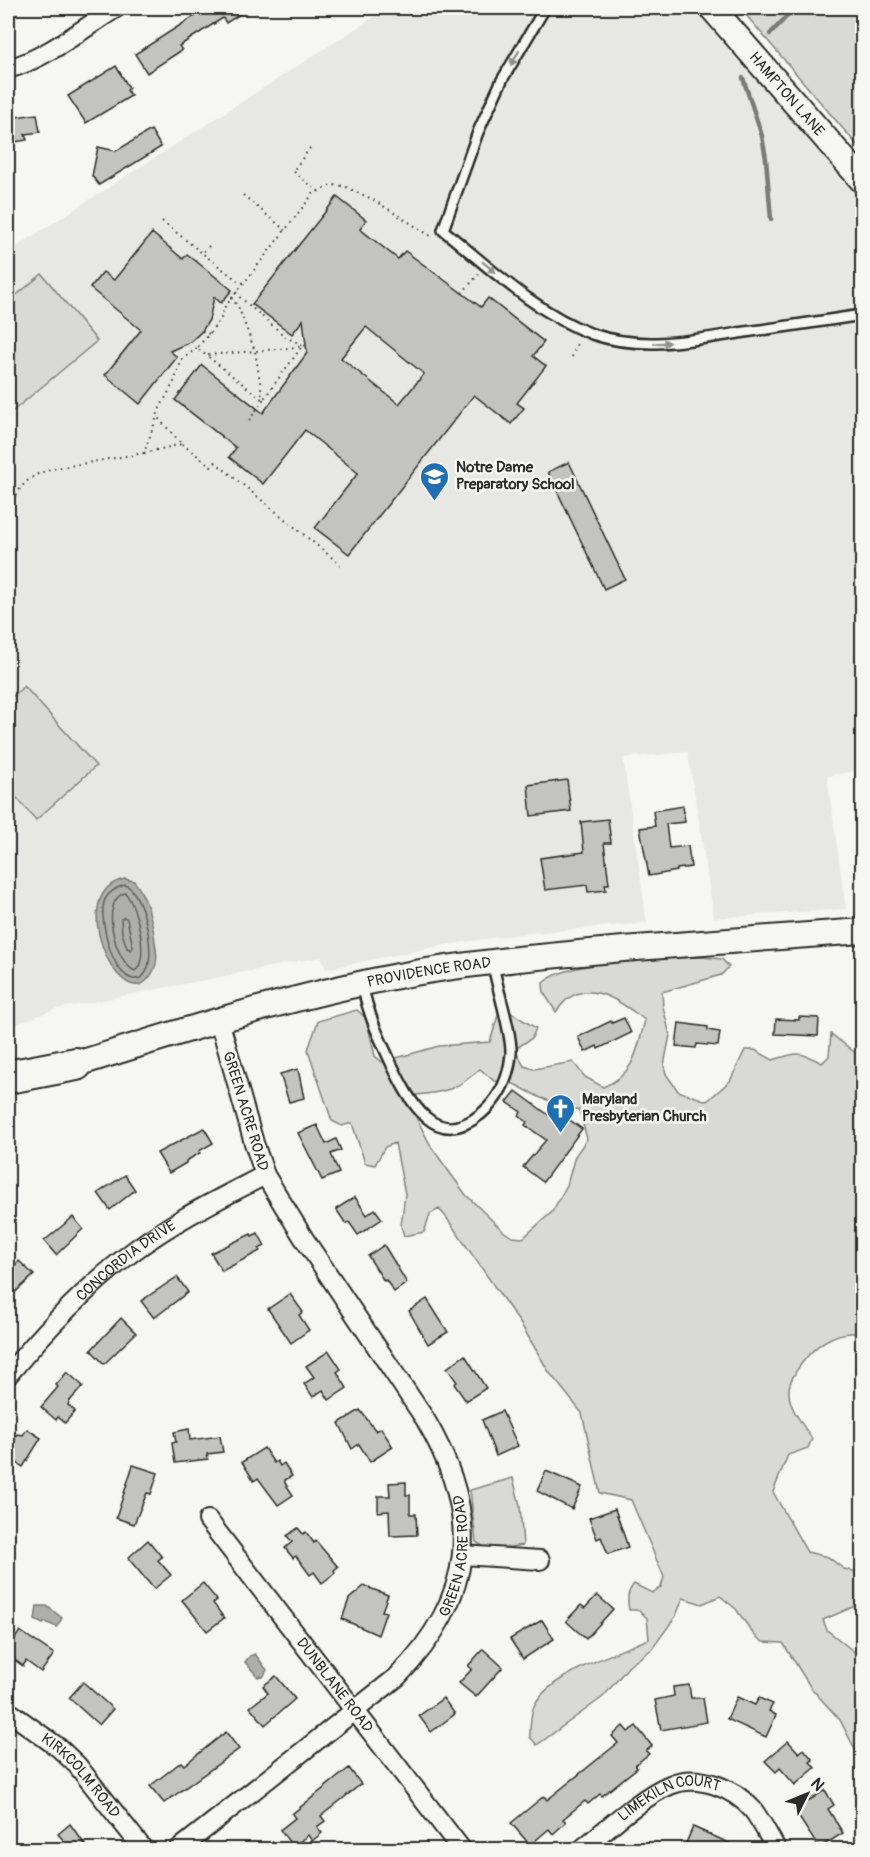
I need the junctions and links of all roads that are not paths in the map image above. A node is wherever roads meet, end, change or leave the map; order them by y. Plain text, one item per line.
1 (116, 8) edge
2 (545, 8) edge
3 (712, 8) edge
4 (8, 69) edge
5 (862, 180) edge
6 (862, 315) edge
7 (862, 931) edge
8 (493, 962) junction
9 (362, 984) junction
10 (219, 1020) junction
11 (76, 1064) junction
12 (8, 1077) edge
13 (8, 1086) edge
14 (265, 1175) junction
15 (8, 1375) edge
16 (208, 1520) dead end
17 (462, 1555) junction
18 (540, 1560) dead end
19 (8, 1711) edge
20 (355, 1711) junction
21 (144, 1850) edge
22 (178, 1850) edge
23 (462, 1850) edge
24 (581, 1850) edge
25 (777, 1850) edge

1 - 4 street
2 -> 6 lane
3 - 5 street, HAMPTON LANE
7 - 8 street, PROVIDENCE ROAD
8 - 9 street, PROVIDENCE ROAD
8 - 9 lane
9 - 10 street, PROVIDENCE ROAD
10 - 11 street, PROVIDENCE ROAD
10 - 14 street, GREEN ACRE ROAD
11 - 12 highway
11 - 13 street, PROVIDENCE ROAD
14 - 15 street, CONCORDIA DRIVE
14 - 17 street, GREEN ACRE ROAD
16 - 20 street, DUNBLANE ROAD
17 - 18 street
17 - 20 street, GREEN ACRE ROAD
19 - 21 street, KIRKCOLM ROAD
20 - 22 street, GREEN ACRE ROAD
20 - 23 street, DUNBLANE ROAD
24 - 25 street, LIMEKILN COURT

